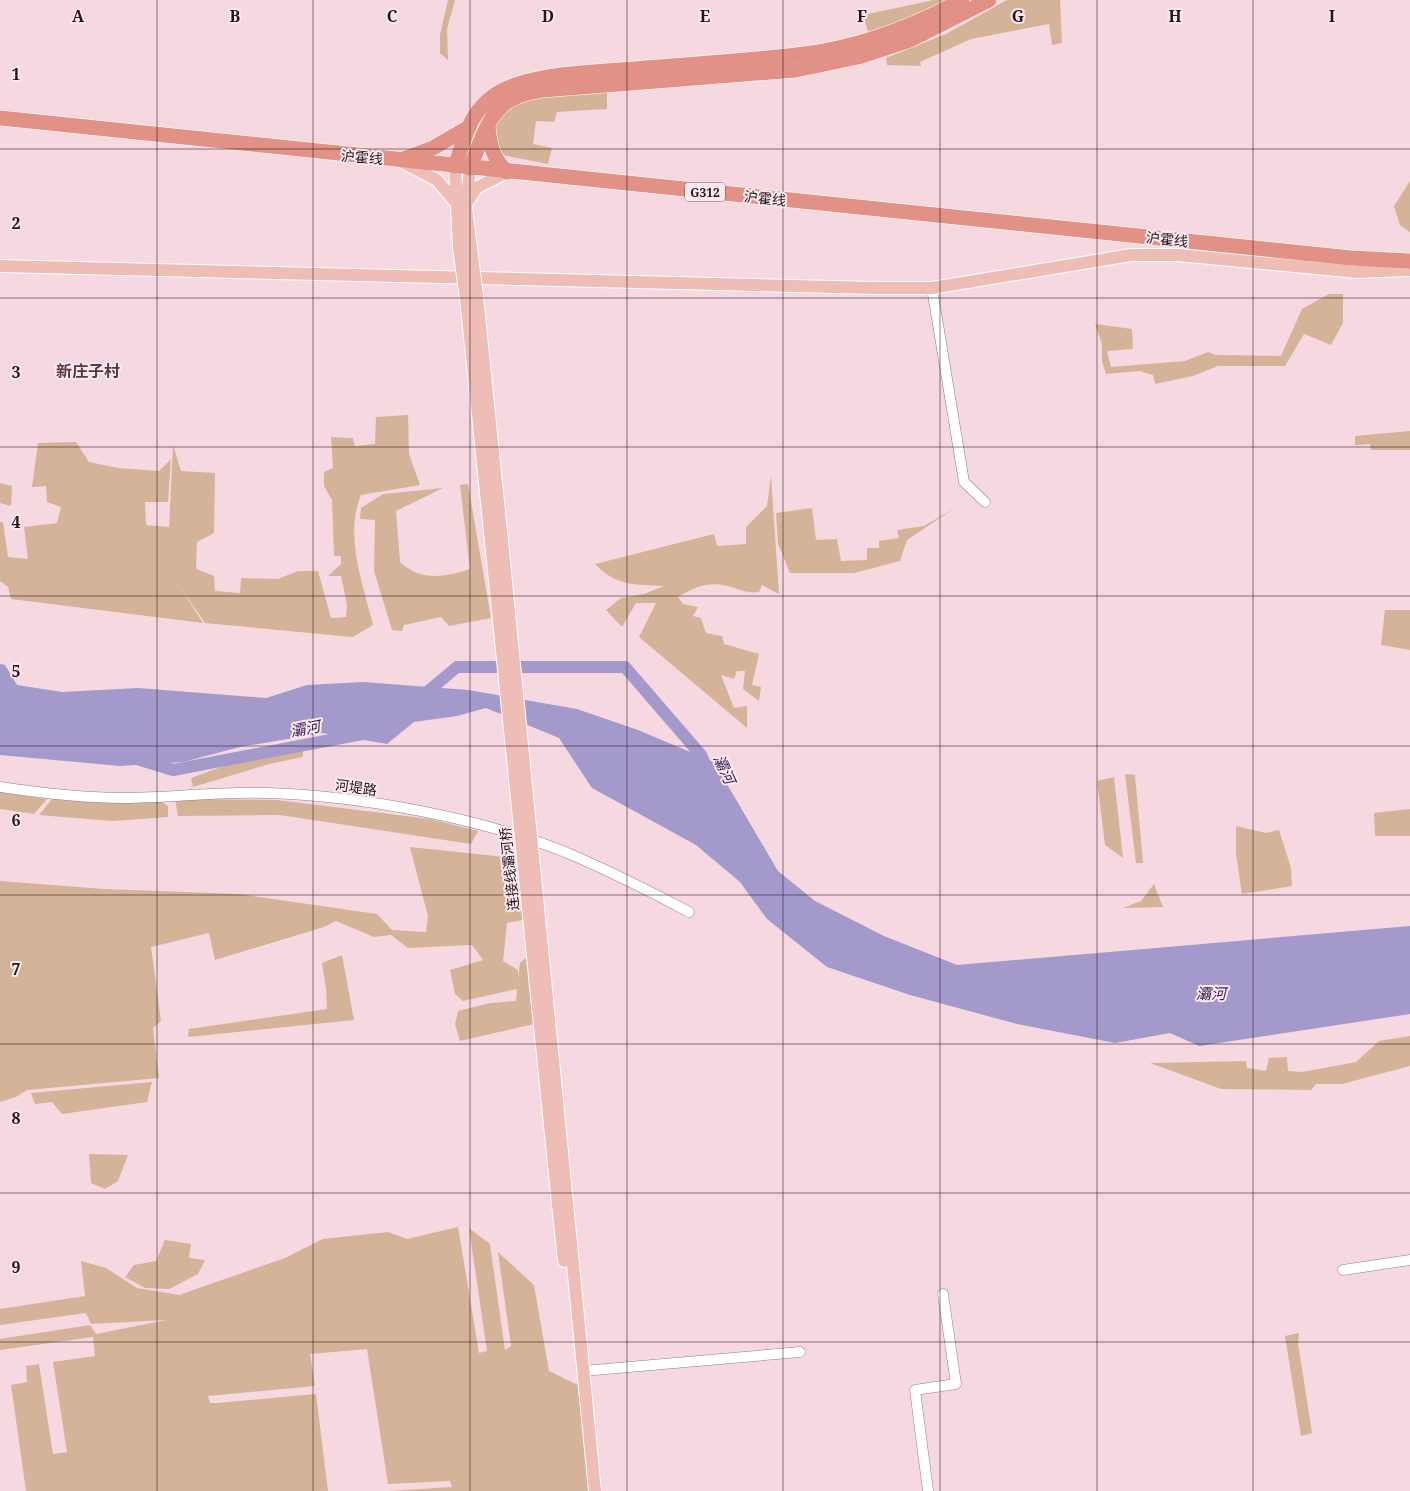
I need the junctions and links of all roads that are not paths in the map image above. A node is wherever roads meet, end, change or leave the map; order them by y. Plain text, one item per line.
1 (962, 0) edge
2 (989, 0) edge
3 (0, 118) edge
4 (488, 124) junction
5 (469, 127) junction
6 (398, 160) junction
7 (463, 167) junction
8 (507, 172) junction
9 (461, 204) junction
10 (1410, 261) edge
11 (0, 266) edge
12 (1410, 270) edge
13 (932, 288) junction
14 (985, 502) dead end
15 (0, 787) edge
16 (689, 912) dead end
17 (562, 1203) junction
18 (1410, 1260) edge
19 (1343, 1270) dead end
20 (943, 1294) dead end
21 (800, 1352) dead end
22 (583, 1371) junction
23 (589, 1491) edge
24 (595, 1491) edge
25 (928, 1491) edge

1 - 5 highway
2 - 4 highway
3 - 6 highway, 沪霍线 / G312
4 - 7 highway
4 - 8 highway
5 - 6 highway
5 - 7 highway
6 - 7 highway, 沪霍线 / G312
6 - 9 main road
7 - 8 highway, 沪霍线 / G312
7 - 9 main road, 连接线灞河桥
8 - 9 main road
8 - 10 highway, 沪霍线 / G312
9 - 17 main road, 连接线灞河桥, bridge
11 - 13 main road
12 - 13 main road
13 - 14 street
15 - 16 street, 河堤路
17 - 22 main road
17 - 23 main road
18 - 19 street
20 - 25 street
21 - 22 street
22 - 24 main road

